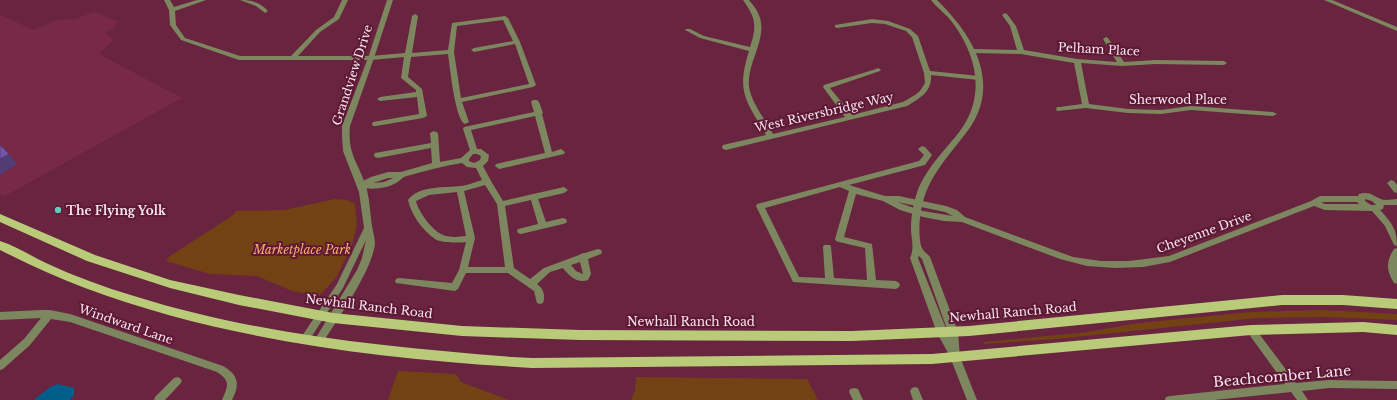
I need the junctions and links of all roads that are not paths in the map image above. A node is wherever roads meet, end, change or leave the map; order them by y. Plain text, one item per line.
1 (167, 0) edge
2 (202, 0) edge
3 (243, 0) edge
4 (345, 0) edge
5 (390, 0) edge
6 (746, 0) edge
7 (934, 0) edge
8 (1327, 0) edge
9 (172, 10) junction
10 (265, 11) dead end
11 (1005, 15) dead end
12 (415, 16) dead end
13 (837, 26) dead end
14 (1397, 29) edge
15 (688, 30) dead end
16 (1106, 39) dead end
17 (518, 42) junction
18 (474, 50) dead end
19 (753, 50) junction
20 (974, 51) junction
21 (451, 52) junction
22 (1021, 52) junction
23 (409, 56) junction
24 (293, 58) junction
25 (371, 58) junction
26 (1077, 61) junction
27 (1224, 63) dead end
28 (1122, 64) junction
29 (878, 70) dead end
30 (927, 73) junction
31 (979, 78) junction
32 (420, 94) junction
33 (380, 99) dead end
34 (458, 100) junction
35 (535, 102) dead end
36 (1086, 106) junction
37 (1060, 109) dead end
38 (538, 113) junction
39 (1273, 114) dead end
40 (850, 118) junction
41 (376, 124) dead end
42 (466, 125) junction
43 (434, 133) dead end
44 (770, 135) junction
45 (434, 145) junction
46 (726, 147) dead end
47 (922, 149) dead end
48 (474, 152) junction
49 (562, 152) dead end
50 (549, 154) junction
51 (378, 155) dead end
52 (464, 160) junction
53 (478, 164) junction
54 (436, 166) junction
55 (499, 166) dead end
56 (487, 182) junction
57 (1391, 183) dead end
58 (362, 185) junction
59 (842, 186) junction
60 (460, 188) junction
61 (564, 190) dead end
62 (853, 190) junction
63 (1397, 190) edge
64 (534, 197) junction
65 (1360, 199) junction
66 (1397, 202) edge
67 (1314, 203) junction
68 (501, 204) junction
69 (1374, 206) junction
70 (917, 207) junction
71 (0, 218) edge
72 (563, 221) dead end
73 (542, 225) junction
74 (368, 228) junction
75 (521, 231) dead end
76 (471, 238) junction
77 (1397, 243) edge
78 (0, 245) edge
79 (827, 247) dead end
80 (1397, 251) edge
81 (598, 252) dead end
82 (583, 256) junction
83 (565, 263) junction
84 (463, 270) junction
85 (510, 270) junction
86 (1397, 281) edge
87 (399, 282) dead end
88 (830, 282) junction
89 (531, 284) junction
90 (872, 284) junction
91 (896, 285) dead end
92 (540, 300) dead end
93 (1397, 304) edge
94 (50, 314) junction
95 (321, 315) junction
96 (0, 316) edge
97 (333, 318) junction
98 (1251, 330) junction
99 (1397, 330) edge
100 (948, 332) junction
101 (305, 339) junction
102 (319, 341) junction
103 (955, 357) junction
104 (0, 366) edge
105 (177, 381) dead end
106 (1397, 384) edge
107 (1294, 388) junction
108 (1188, 399) edge
109 (159, 400) edge
110 (226, 400) edge
111 (972, 400) edge
112 (1170, 400) edge
113 (1303, 400) edge

1 - 9 street
2 - 9 street
3 - 10 street
4 - 24 street
5 - 25 street, Grandview Drive
6 - 19 street
7 - 20 street
8 - 14 street
9 - 24 street
11 - 22 street
12 - 23 street
13 - 30 street
15 - 19 street
16 - 28 street
17 - 18 street
17 - 21 street
17 - 34 street
19 - 44 street
20 - 22 street, Pelham Place
20 - 31 street
21 - 23 street
21 - 34 street
22 - 26 street, Pelham Place
23 - 25 street
23 - 32 street
24 - 25 street
25 - 58 street, Grandview Drive
26 - 28 street, Pelham Place
26 - 36 street
27 - 28 street, Pelham Place
29 - 40 street
30 - 31 street
30 - 40 street, West Riversbridge Way
31 - 70 street
32 - 33 street
32 - 41 street
34 - 42 street
35 - 38 street
36 - 37 street, Sherwood Place
36 - 39 street, Sherwood Place
38 - 42 street
38 - 50 street
40 - 44 street, West Riversbridge Way
42 - 48 street
43 - 45 street
44 - 46 street, West Riversbridge Way
45 - 51 street
45 - 54 street
47 - 59 street
48 - 52 street
48 - 53 street
49 - 50 street
50 - 55 street
52 - 53 street
52 - 54 street
53 - 56 street
54 - 58 street
56 - 60 street
56 - 68 street
57 - 63 street
58 - 74 street, Grandview Drive
59 - 62 street, Cheyenne Drive
59 - 88 street
60 - 76 street
60 - 76 street
61 - 64 street
62 - 70 street, Cheyenne Drive
62 - 90 street
64 - 68 street
64 - 73 street
65 - 67 street, Cheyenne Drive
65 - 69 street
65 - 69 street, Cheyenne Drive
66 - 69 street
67 - 69 street
67 - 70 street, Cheyenne Drive
68 - 85 street
69 - 77 street
70 - 100 street
71 - 95 main road, Newhall Ranch Road
72 - 73 street
73 - 75 street
74 - 95 street, Grandview Drive
74 - 97 street, Grandview Drive
76 - 84 street
78 - 101 main road
79 - 88 street
80 - 86 street
81 - 82 street
82 - 83 street
82 - 83 street
83 - 89 street
84 - 85 street
84 - 87 street
85 - 89 street
88 - 90 street
89 - 92 street
90 - 91 street
93 - 100 main road, Newhall Ranch Road
94 - 96 street, Windward Lane
94 - 104 street
94 - 110 street, Windward Lane
95 - 97 main road, Newhall Ranch Road
95 - 101 street, Grandview Drive
97 - 100 main road, Newhall Ranch Road
97 - 102 street, Grandview Drive
98 - 99 main road
98 - 103 main road
98 - 107 street
100 - 103 street
101 - 102 main road
102 - 103 main road
103 - 111 street
105 - 109 street
106 - 107 street, Beachcomber Lane
107 - 108 street, Beachcomber Lane
107 - 113 street
108 - 112 street, Beachcomber Lane

